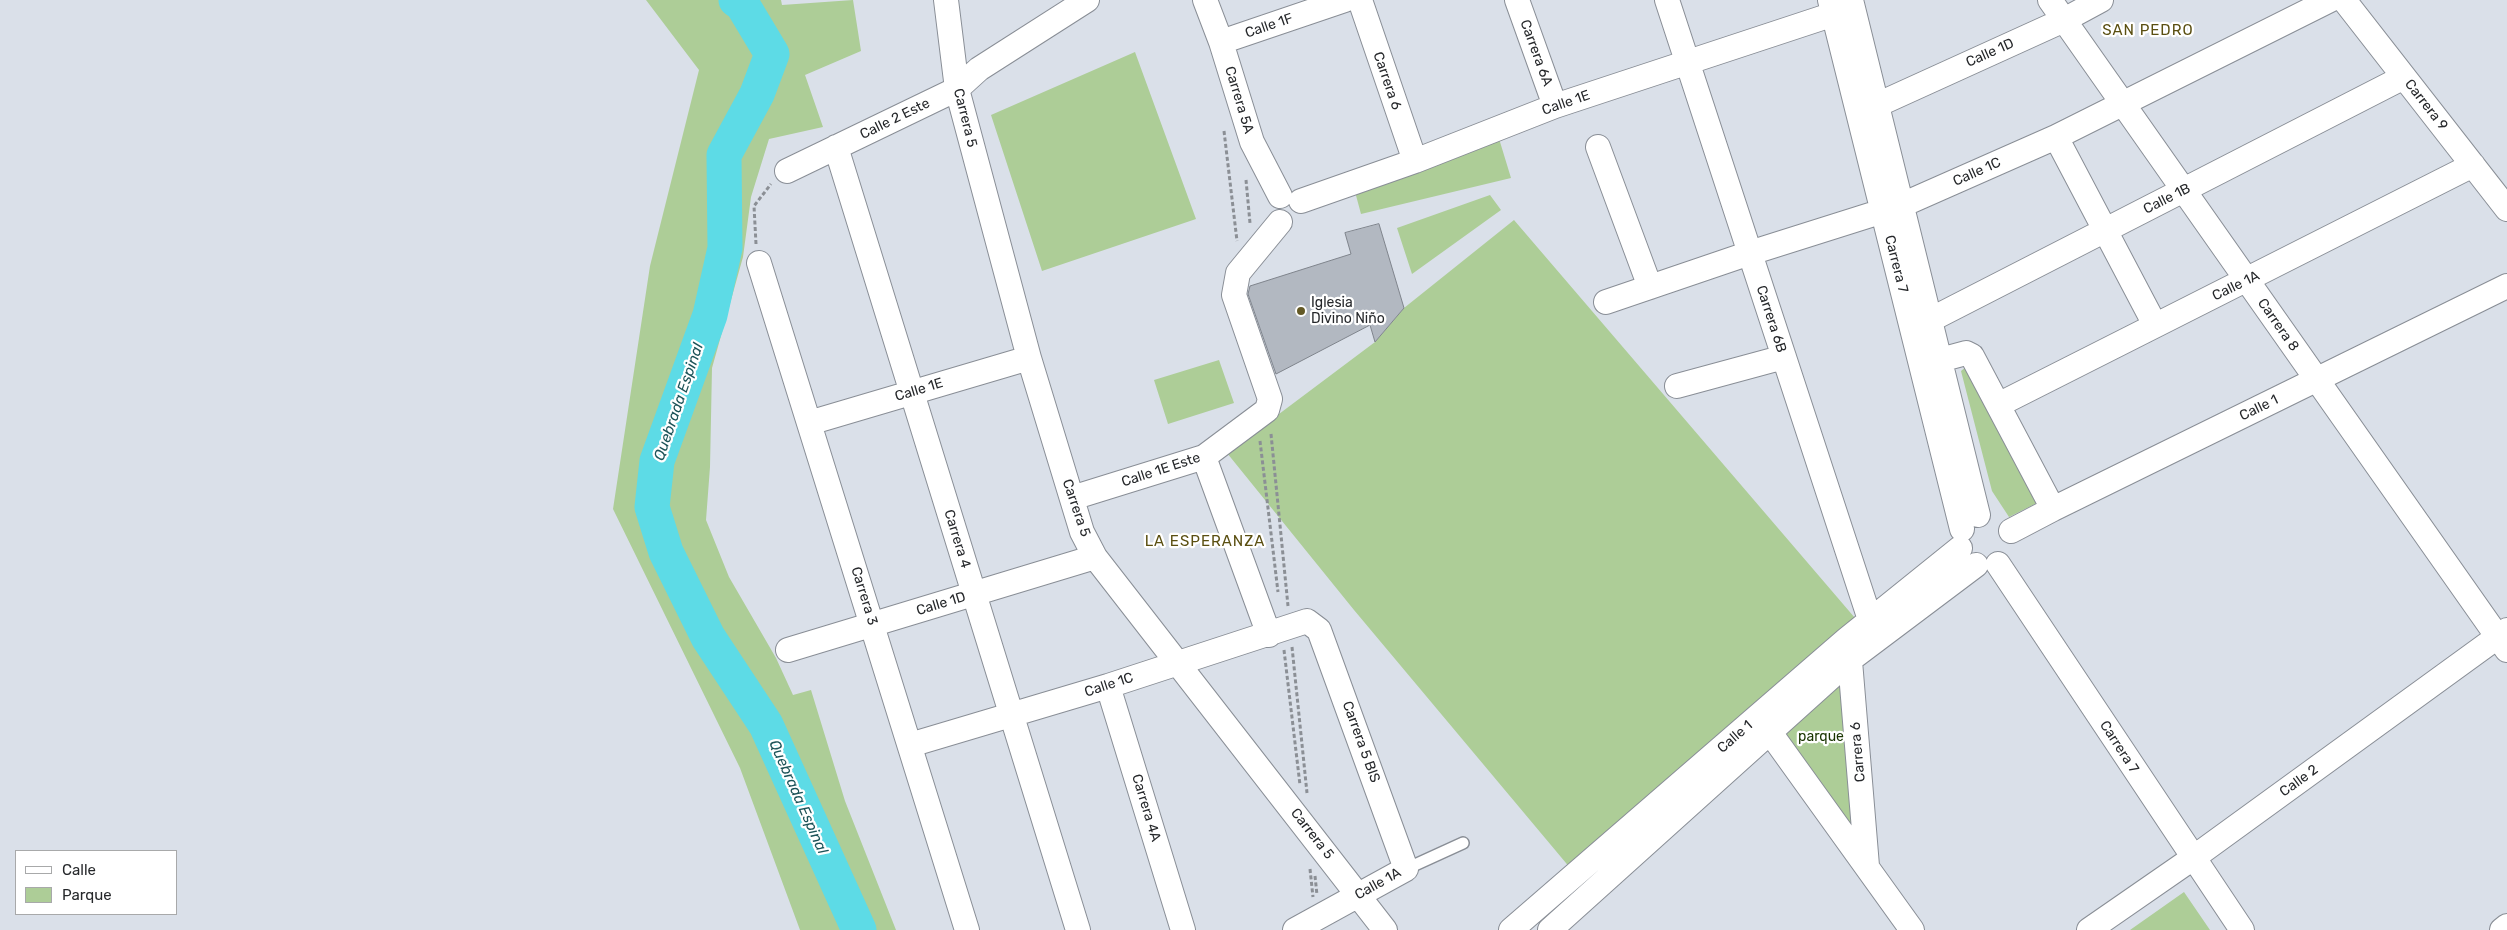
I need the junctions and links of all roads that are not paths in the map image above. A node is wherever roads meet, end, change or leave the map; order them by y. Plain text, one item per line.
1 (946, 0) edge
2 (1087, 0) edge
3 (1205, 0) edge
4 (1345, 0) edge
5 (1360, 0) edge
6 (1517, 0) edge
7 (1667, 0) edge
8 (2050, 0) edge
9 (2102, 0) edge
10 (2330, 0) edge
11 (2344, 0) edge
12 (1847, 4) edge
13 (2064, 20) junction
14 (1221, 42) junction
15 (1688, 63) junction
16 (2404, 77) junction
17 (957, 89) junction
18 (2122, 103) junction
19 (1877, 105) junction
20 (1555, 106) junction
21 (2056, 137) junction
22 (836, 147) junction
23 (1598, 147) dead end
24 (1415, 162) junction
25 (2473, 165) junction
26 (787, 171) road end
27 (2184, 190) junction
28 (1291, 199) junction
29 (1892, 208) junction
30 (2507, 209) edge
31 (2105, 231) junction
32 (1750, 253) junction
33 (759, 263) road end
34 (2247, 280) junction
35 (2507, 286) edge
36 (1650, 287) junction
37 (1606, 302) dead end
38 (1930, 320) junction
39 (2155, 326) junction
40 (1784, 357) junction
41 (1029, 358) junction
42 (1940, 360) junction
43 (2317, 380) junction
44 (1677, 386) dead end
45 (912, 392) junction
46 (1998, 405) junction
47 (810, 423) junction
48 (1204, 457) junction
49 (1072, 498) junction
50 (2053, 509) junction
51 (2011, 532) junction
52 (1975, 544) junction
53 (1095, 557) junction
54 (974, 594) junction
55 (1298, 617) joint
56 (873, 624) junction
57 (1873, 629) junction
58 (1276, 639) junction
59 (2504, 639) edge
60 (1849, 649) junction
61 (788, 650) dead end
62 (1177, 662) junction
63 (1108, 686) junction
64 (1011, 715) junction
65 (1764, 725) junction
66 (910, 745) junction
67 (1464, 843) dead end
68 (2193, 858) junction
69 (1867, 866) junction
70 (1406, 868) junction
71 (1359, 895) junction
72 (2507, 926) edge
73 (967, 930) edge
74 (1078, 930) edge
75 (1183, 930) edge
76 (1295, 930) edge
77 (1385, 930) edge
78 (1512, 930) edge
79 (1550, 930) edge
80 (1912, 930) edge
81 (2089, 930) edge
82 (2242, 930) edge
83 (2502, 930) edge

1 - 17 street, Carrera 5
2 - 17 street, Calle 2 Este
3 - 14 street, Carrera 5A
4 - 14 street, Calle 1F
5 - 24 street, Carrera 6
6 - 20 street, Carrera 6A
7 - 15 street, Carrera 6B
8 - 13 street, Carrera 8
9 - 13 street, Calle 1D
10 - 18 street, Calle 1C
11 - 16 street, Carrera 9
12 - 15 street, Calle 1E
12 - 19 street, Carrera 7
12 - 29 street, Carrera 7
13 - 18 street, Carrera 8
13 - 19 street, Calle 1D
14 - 28 street, Carrera 5A
15 - 20 street, Calle 1E
15 - 32 street, Carrera 6B
16 - 25 street, Carrera 9
16 - 27 street, Calle 1B
17 - 22 street, Calle 2 Este
17 - 41 street, Carrera 5
18 - 21 street, Calle 1C
18 - 27 street, Carrera 8
19 - 29 street, Carrera 7
20 - 24 street, Calle 1E
21 - 29 street, Calle 1C
21 - 31 street
22 - 26 street, Calle 2 Este
22 - 45 street, Carrera 4
23 - 36 street
24 - 28 street, Calle 1E
25 - 30 street, Carrera 9
25 - 34 street, Calle 1A
27 - 31 street, Calle 1B
27 - 34 street, Carrera 8
28 - 48 street, Calle 1E Este
29 - 32 street, Calle 1C
29 - 38 street, Carrera 7
29 - 52 street, Carrera 7
31 - 38 street, Calle 1B
31 - 39 street
32 - 36 street, Calle 1C
32 - 40 street, Carrera 6B
33 - 47 street, Carrera 3
34 - 39 street, Calle 1A
34 - 43 street, Carrera 8
35 - 43 street, Calle 1
36 - 37 street, Calle 1C
38 - 42 street, Carrera 7
39 - 46 street, Calle 1A
40 - 44 street
40 - 57 street, Carrera 6B
41 - 45 street, Calle 1E
41 - 49 street, Carrera 5
42 - 46 street
42 - 52 street, Carrera 7
43 - 50 street, Calle 1
43 - 59 street, Carrera 8
45 - 47 street, Calle 1E
45 - 54 street, Carrera 4
46 - 50 street
47 - 56 street, Carrera 3
48 - 49 street, Calle 1E Este
48 - 58 street
49 - 53 street, Carrera 5
50 - 51 street, Calle 1
51 - 52 street
51 - 52 street, Calle 1
52 - 57 street, Calle 1
52 - 68 street, Carrera 7
53 - 54 street, Calle 1D
53 - 62 street, Carrera 5
54 - 56 street, Calle 1D
54 - 64 street, Carrera 4
55 - 58 street, Calle 1C
55 - 70 street, Carrera 5 BIS
56 - 61 street, Calle 1D
56 - 66 street, Carrera 3
57 - 60 street, Calle 1
58 - 62 street, Calle 1C
59 - 68 street, Calle 2
60 - 65 street, Calle 1
60 - 69 street, Carrera 6
62 - 63 street, Calle 1C
62 - 71 street, Carrera 5
63 - 64 street, Calle 1C
63 - 75 street, Carrera 4A
64 - 66 street, Calle 1C
64 - 74 street, Carrera 4
65 - 69 street
65 - 78 street, Calle 1
65 - 79 street, Calle 1
66 - 73 street, Carrera 3
67 - 70 lane, Calle 1A
68 - 81 street, Calle 2
68 - 82 street, Carrera 7
69 - 80 street
70 - 71 street, Calle 1A
71 - 76 street, Calle 1A
71 - 77 street, Carrera 5
72 - 83 street

